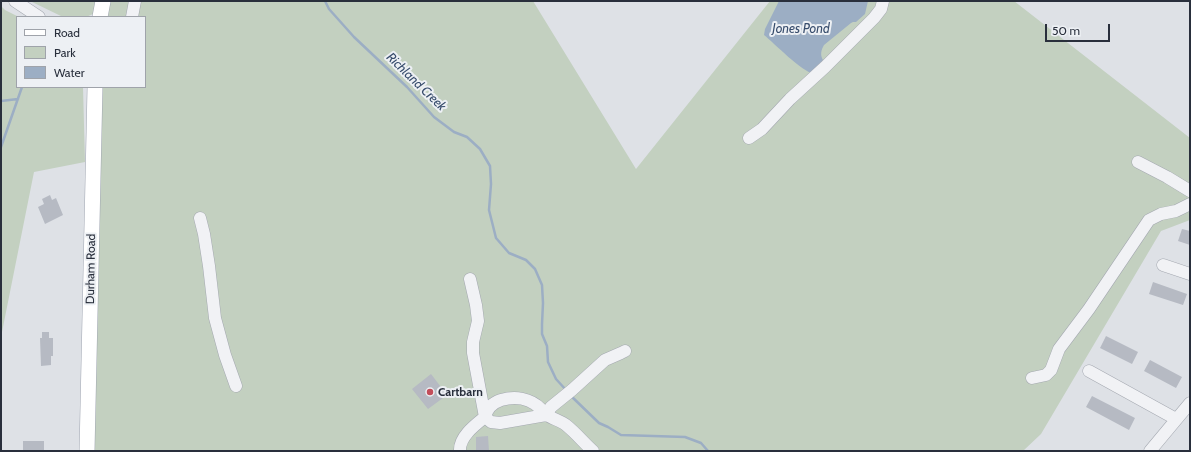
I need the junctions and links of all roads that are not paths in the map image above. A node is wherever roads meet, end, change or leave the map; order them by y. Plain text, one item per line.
1 (15, 1) edge
2 (103, 1) edge
3 (135, 1) edge
4 (883, 1) edge
5 (38, 16) edge
6 (100, 16) edge
7 (132, 16) edge
8 (96, 88) edge
9 (749, 138) dead end
10 (1138, 162) dead end
11 (1190, 191) edge
12 (1190, 204) edge
13 (200, 218) dead end
14 (1163, 266) dead end
15 (1190, 274) edge
16 (470, 279) dead end
17 (625, 351) dead end
18 (1089, 372) dead end
19 (1032, 378) dead end
20 (236, 386) dead end
21 (1190, 403) edge
22 (546, 415) junction
23 (485, 417) junction
24 (1176, 419) junction
25 (87, 451) edge
26 (460, 451) edge
27 (593, 451) edge
28 (1150, 451) edge

1 - 5 street
2 - 6 main road
3 - 7 street
4 - 9 street
8 - 25 main road, Durham Road
10 - 11 street
12 - 19 street
13 - 20 street
14 - 15 street
16 - 23 street
17 - 22 street
18 - 24 street
21 - 24 street
22 - 23 street
22 - 23 street
22 - 27 street
23 - 26 street
24 - 28 street

